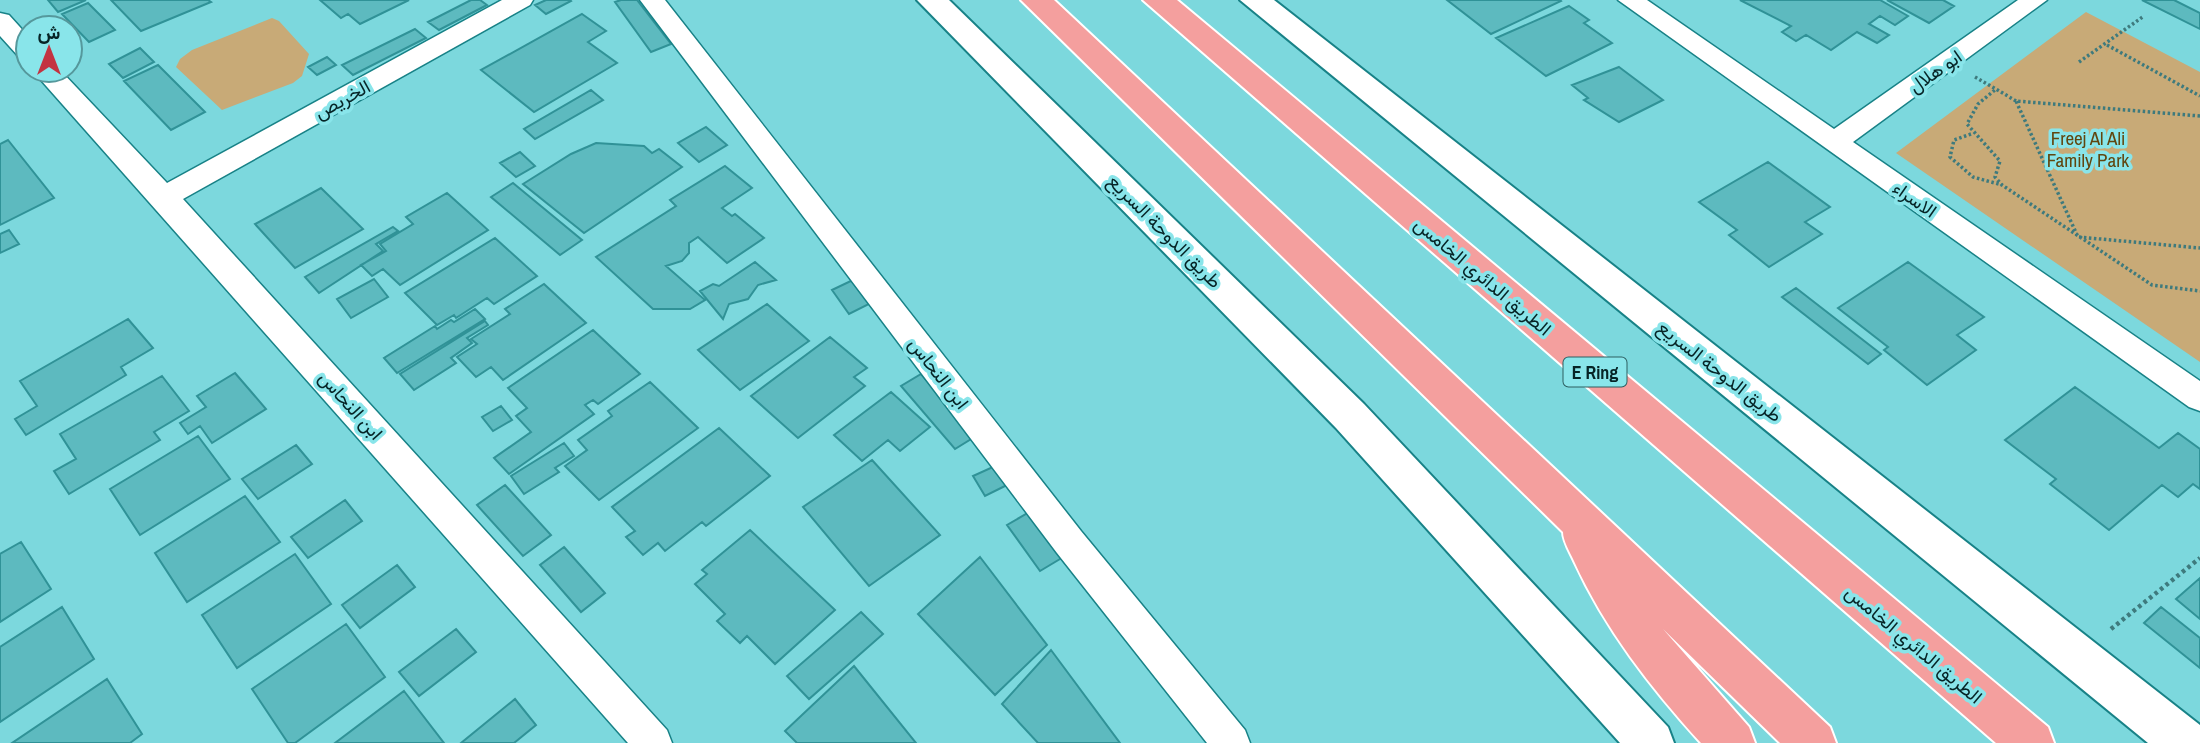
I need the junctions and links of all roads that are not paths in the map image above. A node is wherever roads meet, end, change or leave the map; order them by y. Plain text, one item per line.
1 (521, 0) edge
2 (652, 0) edge
3 (932, 0) edge
4 (1036, 0) edge
5 (1158, 0) edge
6 (1255, 0) edge
7 (1630, 0) edge
8 (2035, 0) edge
9 (0, 21) edge
10 (14, 36) edge
11 (58, 84) edge
12 (1835, 142) junction
13 (164, 197) junction
14 (2200, 398) edge
15 (1574, 513) junction
16 (653, 743) edge
17 (1231, 743) edge
18 (1651, 743) edge
19 (1732, 743) edge
20 (1813, 743) edge
21 (2031, 743) edge
22 (2185, 743) edge

1 - 13 street, الخريص
2 - 17 street, ابن النحاس
3 - 18 street, طريق الدوحة السريع
4 - 15 highway
5 - 21 highway, الطريق الدائري الخامس / E Ring
6 - 22 street, طريق الدوحة السريع
7 - 12 street, الاسراء
8 - 12 street, ابو هلال
9 - 10 street
11 - 13 street, ابن النحاس
12 - 14 street, الاسراء
13 - 16 street, ابن النحاس
15 - 19 highway
15 - 20 highway

